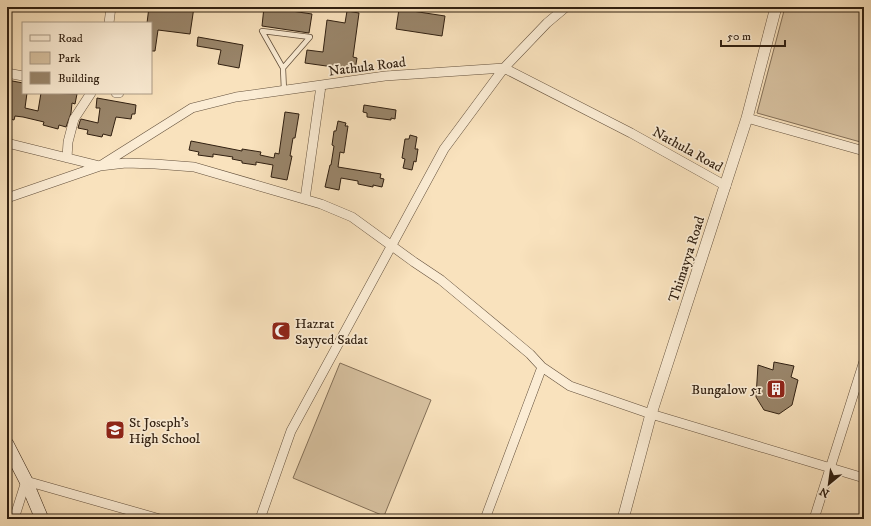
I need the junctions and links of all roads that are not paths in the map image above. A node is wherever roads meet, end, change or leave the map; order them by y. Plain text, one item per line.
1 (111, 7) edge
2 (566, 7) edge
3 (776, 7) edge
4 (109, 22) edge
5 (283, 68) junction
6 (504, 68) junction
7 (7, 73) edge
8 (22, 76) edge
9 (321, 86) junction
10 (284, 91) junction
11 (90, 94) edge
12 (747, 118) junction
13 (7, 144) edge
14 (864, 151) edge
15 (67, 158) junction
16 (100, 166) junction
17 (726, 186) junction
18 (7, 198) edge
19 (305, 199) junction
20 (392, 246) junction
21 (864, 361) edge
22 (542, 367) junction
23 (651, 414) junction
24 (7, 444) edge
25 (830, 467) junction
26 (864, 478) edge
27 (26, 481) junction
28 (14, 519) edge
29 (42, 519) edge
30 (160, 519) edge
31 (260, 519) edge
32 (485, 519) edge
33 (623, 519) edge
34 (814, 519) edge

1 - 4 street
2 - 6 street
3 - 12 street, Thimayya Road
5 - 5 lane
5 - 10 lane
6 - 9 street, Nathula Road
6 - 17 street, Nathula Road
6 - 20 street
7 - 8 street
9 - 10 street, Nathula Road
9 - 19 street
10 - 16 street, Nathula Road
11 - 15 street
12 - 14 street
12 - 17 street, Thimayya Road
13 - 15 street
15 - 16 street
16 - 18 street, Nathula Road
16 - 19 street
17 - 23 street, Thimayya Road
19 - 20 street
20 - 22 street
20 - 31 street
21 - 25 street
22 - 23 street
22 - 32 street
23 - 25 street
23 - 33 street, Thimayya Road
24 - 27 main road
25 - 26 street
25 - 34 street
27 - 28 street
27 - 29 main road
27 - 30 street

